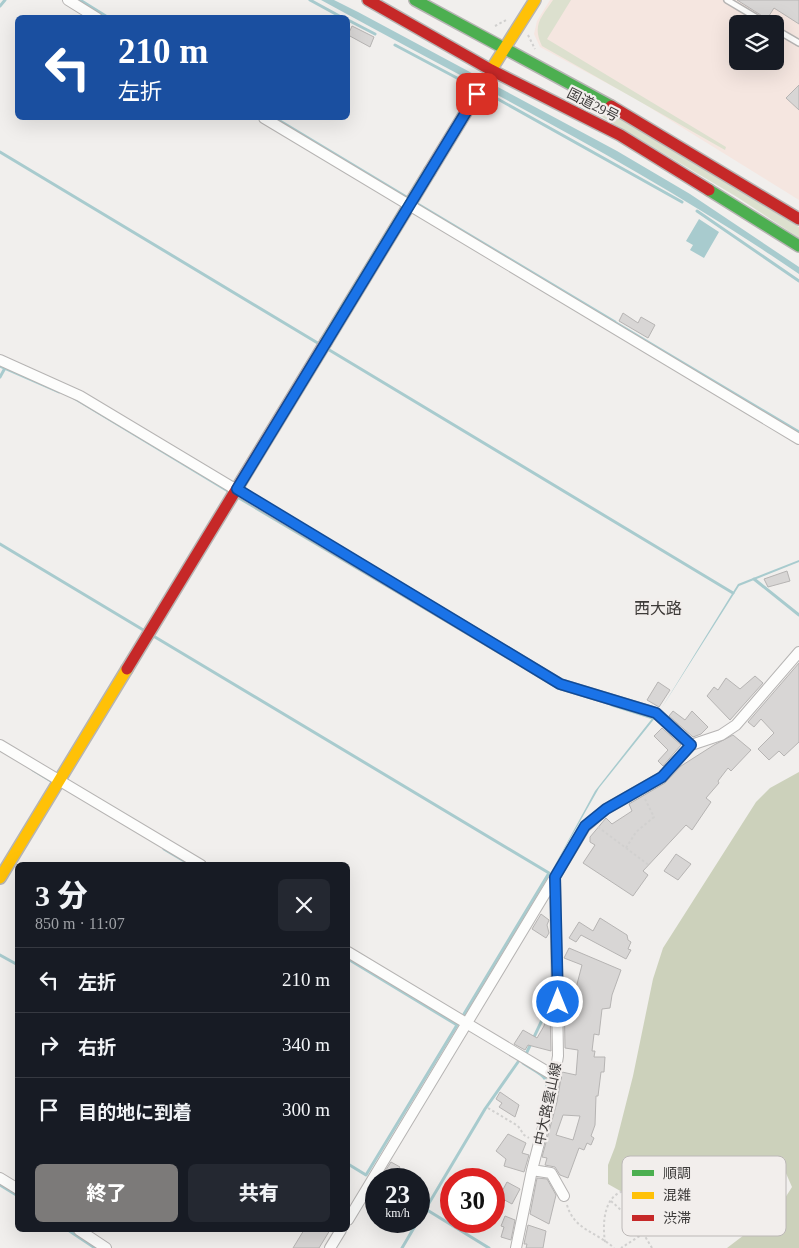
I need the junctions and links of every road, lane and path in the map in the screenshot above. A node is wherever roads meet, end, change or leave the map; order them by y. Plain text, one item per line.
1 (68, 0) edge
2 (368, 0) edge
3 (415, 0) edge
4 (535, 0) edge
5 (727, 0) edge
6 (515, 14) dead end
7 (92, 15) edge
8 (752, 15) edge
9 (489, 26) dead end
10 (784, 34) edge
11 (799, 43) edge
12 (505, 48) junction
13 (491, 70) junction
14 (477, 94) dead end
15 (267, 120) edge
16 (410, 205) junction
17 (799, 219) edge
18 (799, 246) edge
19 (0, 360) edge
20 (799, 439) edge
21 (237, 489) junction
22 (799, 652) edge
23 (0, 745) edge
24 (691, 745) junction
25 (60, 781) junction
26 (642, 790) junction
27 (591, 822) junction
28 (626, 848) junction
29 (196, 862) edge
30 (650, 866) dead end
31 (555, 877) junction
32 (0, 878) edge
33 (350, 953) edge
34 (466, 1023) junction
35 (556, 1077) junction
36 (488, 1108) dead end
37 (533, 1140) dead end
38 (532, 1170) junction
39 (0, 1178) edge
40 (15, 1187) edge
41 (622, 1192) edge
42 (564, 1196) joint
43 (611, 1201) junction
44 (622, 1211) edge
45 (350, 1217) edge
46 (82, 1232) edge
47 (340, 1232) edge
48 (639, 1236) edge
49 (645, 1236) edge
50 (606, 1242) junction
51 (106, 1248) edge
52 (330, 1248) edge
53 (516, 1248) edge
54 (614, 1248) edge
55 (621, 1248) edge
56 (652, 1248) edge

1 - 7 street
2 - 13 main road, 国道29号
3 - 12 main road, 国道29号
4 - 12 main road
5 - 8 lane
6 - 9 path
10 - 11 lane
12 - 13 main road
12 - 17 main road, 国道29号
13 - 18 main road, 国道29号
14 - 16 main road
15 - 16 street
16 - 20 street
16 - 21 main road
19 - 21 street
21 - 24 street
21 - 25 main road
22 - 24 street
23 - 25 street
24 - 26 street
25 - 29 street
25 - 32 main road
26 - 27 street
26 - 28 path
27 - 28 path
27 - 31 street
28 - 30 path
31 - 34 street
31 - 35 street, 中大路雲山線
33 - 34 street
34 - 35 street
34 - 45 street
35 - 38 street, 中大路雲山線
36 - 37 path
38 - 42 street
38 - 53 street, 中大路雲山線
39 - 40 street
41 - 43 path
42 - 50 path
43 - 44 path
43 - 50 path
46 - 51 street
47 - 52 street
48 - 55 path
49 - 56 path
50 - 54 path

